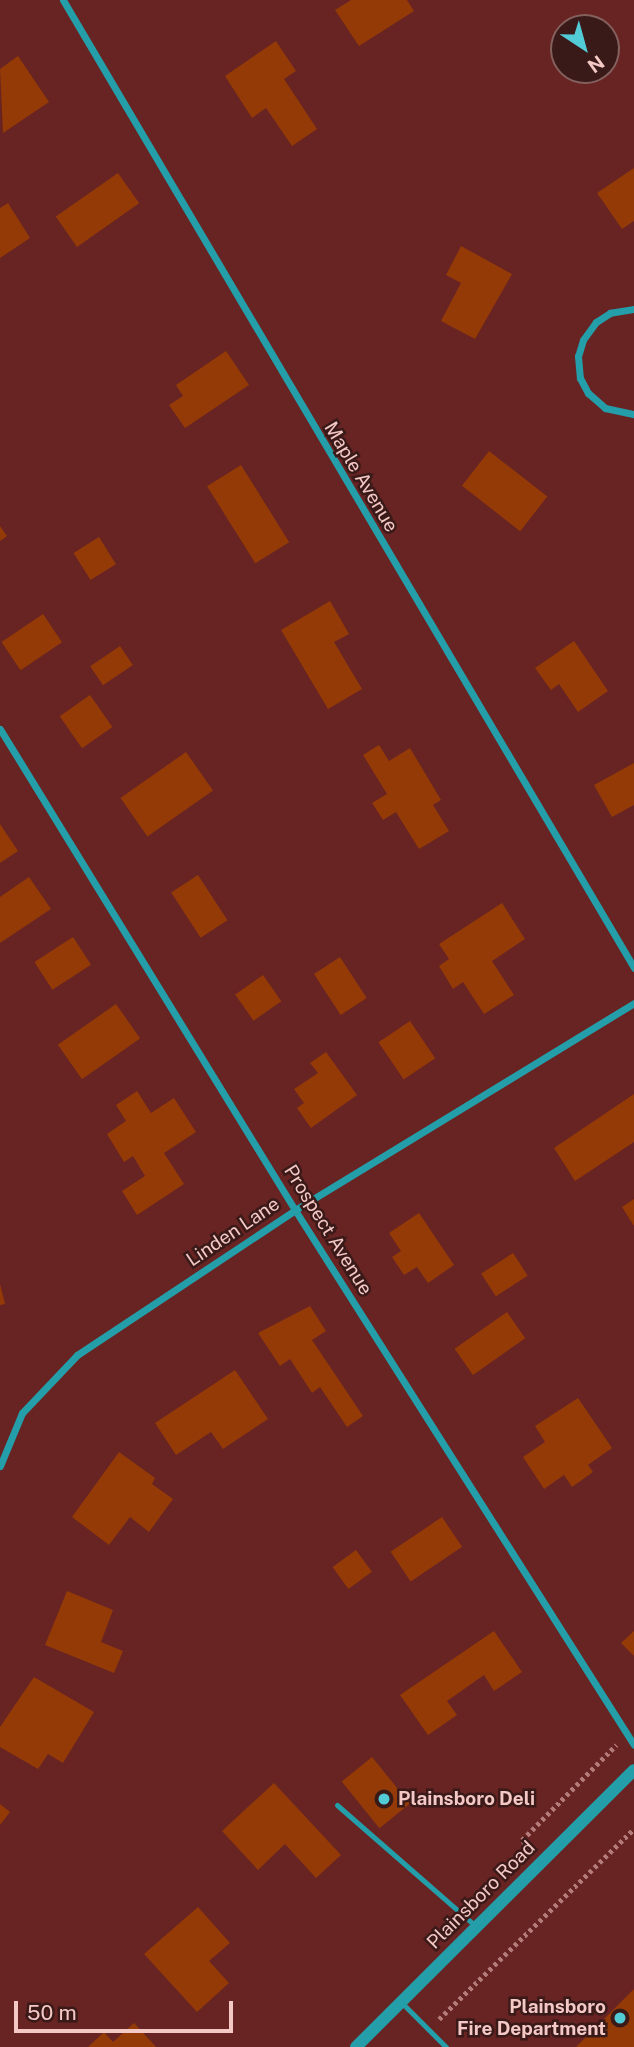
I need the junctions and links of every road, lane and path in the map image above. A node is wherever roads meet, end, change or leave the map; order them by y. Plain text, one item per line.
1 (66, 1) edge
2 (634, 309) edge
3 (634, 414) edge
4 (0, 729) edge
5 (634, 968) edge
6 (634, 1003) edge
7 (296, 1210) junction
8 (0, 1443) edge
9 (8, 1447) junction
10 (0, 1466) edge
11 (627, 1734) junction
12 (634, 1745) edge
13 (631, 1779) edge
14 (337, 1805) dead end
15 (634, 1829) edge
16 (542, 1862) junction
17 (477, 1927) junction
18 (401, 2002) junction
19 (432, 2033) junction
20 (356, 2047) edge
21 (446, 2047) edge

1 - 5 street, Maple Avenue
2 - 3 street
4 - 7 street, Prospect Avenue
6 - 7 street, Linden Lane
7 - 9 street, Linden Lane
7 - 11 street, Prospect Avenue
8 - 9 street
9 - 10 street, Linden Lane
11 - 12 street, Prospect Avenue
11 - 16 path
13 - 16 street, Plainsboro Road
14 - 17 lane
15 - 19 path
16 - 17 street, Plainsboro Road
17 - 18 street, Plainsboro Road
18 - 19 lane
18 - 20 street, Plainsboro Road
19 - 21 lane

